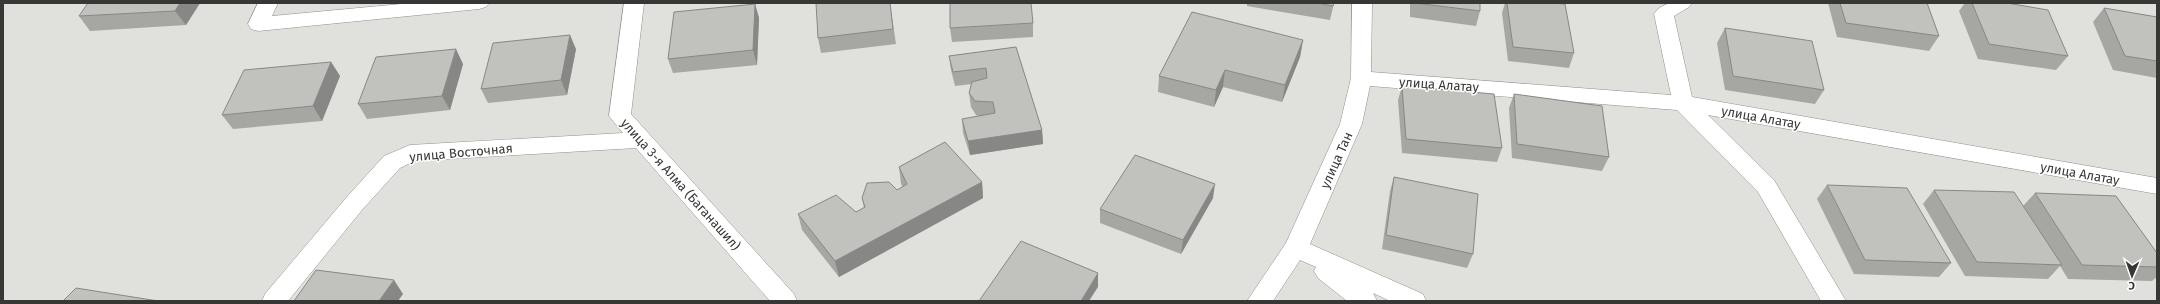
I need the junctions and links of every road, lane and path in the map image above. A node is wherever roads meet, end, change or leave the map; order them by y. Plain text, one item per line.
1 (268, 3) edge
2 (479, 3) edge
3 (634, 3) edge
4 (1362, 3) edge
5 (1682, 3) edge
6 (1360, 78) junction
7 (1683, 103) junction
8 (642, 140) junction
9 (2157, 186) edge
10 (1296, 248) junction
11 (274, 301) edge
12 (786, 301) edge
13 (1259, 301) edge
14 (1365, 301) edge
15 (1414, 301) edge
16 (1834, 301) edge

1 - 2 street
3 - 8 street, улица 3-я Алма (Баганашил)
4 - 6 street, улица Тан
5 - 7 street
6 - 7 street, улица Алатау
6 - 10 street, улица Тан
7 - 9 street, улица Алатау
7 - 16 street
8 - 11 street, улица Восточная
8 - 12 street, улица 3-я Алма (Баганашил)
10 - 13 street, улица Тан
10 - 14 street
10 - 15 street

